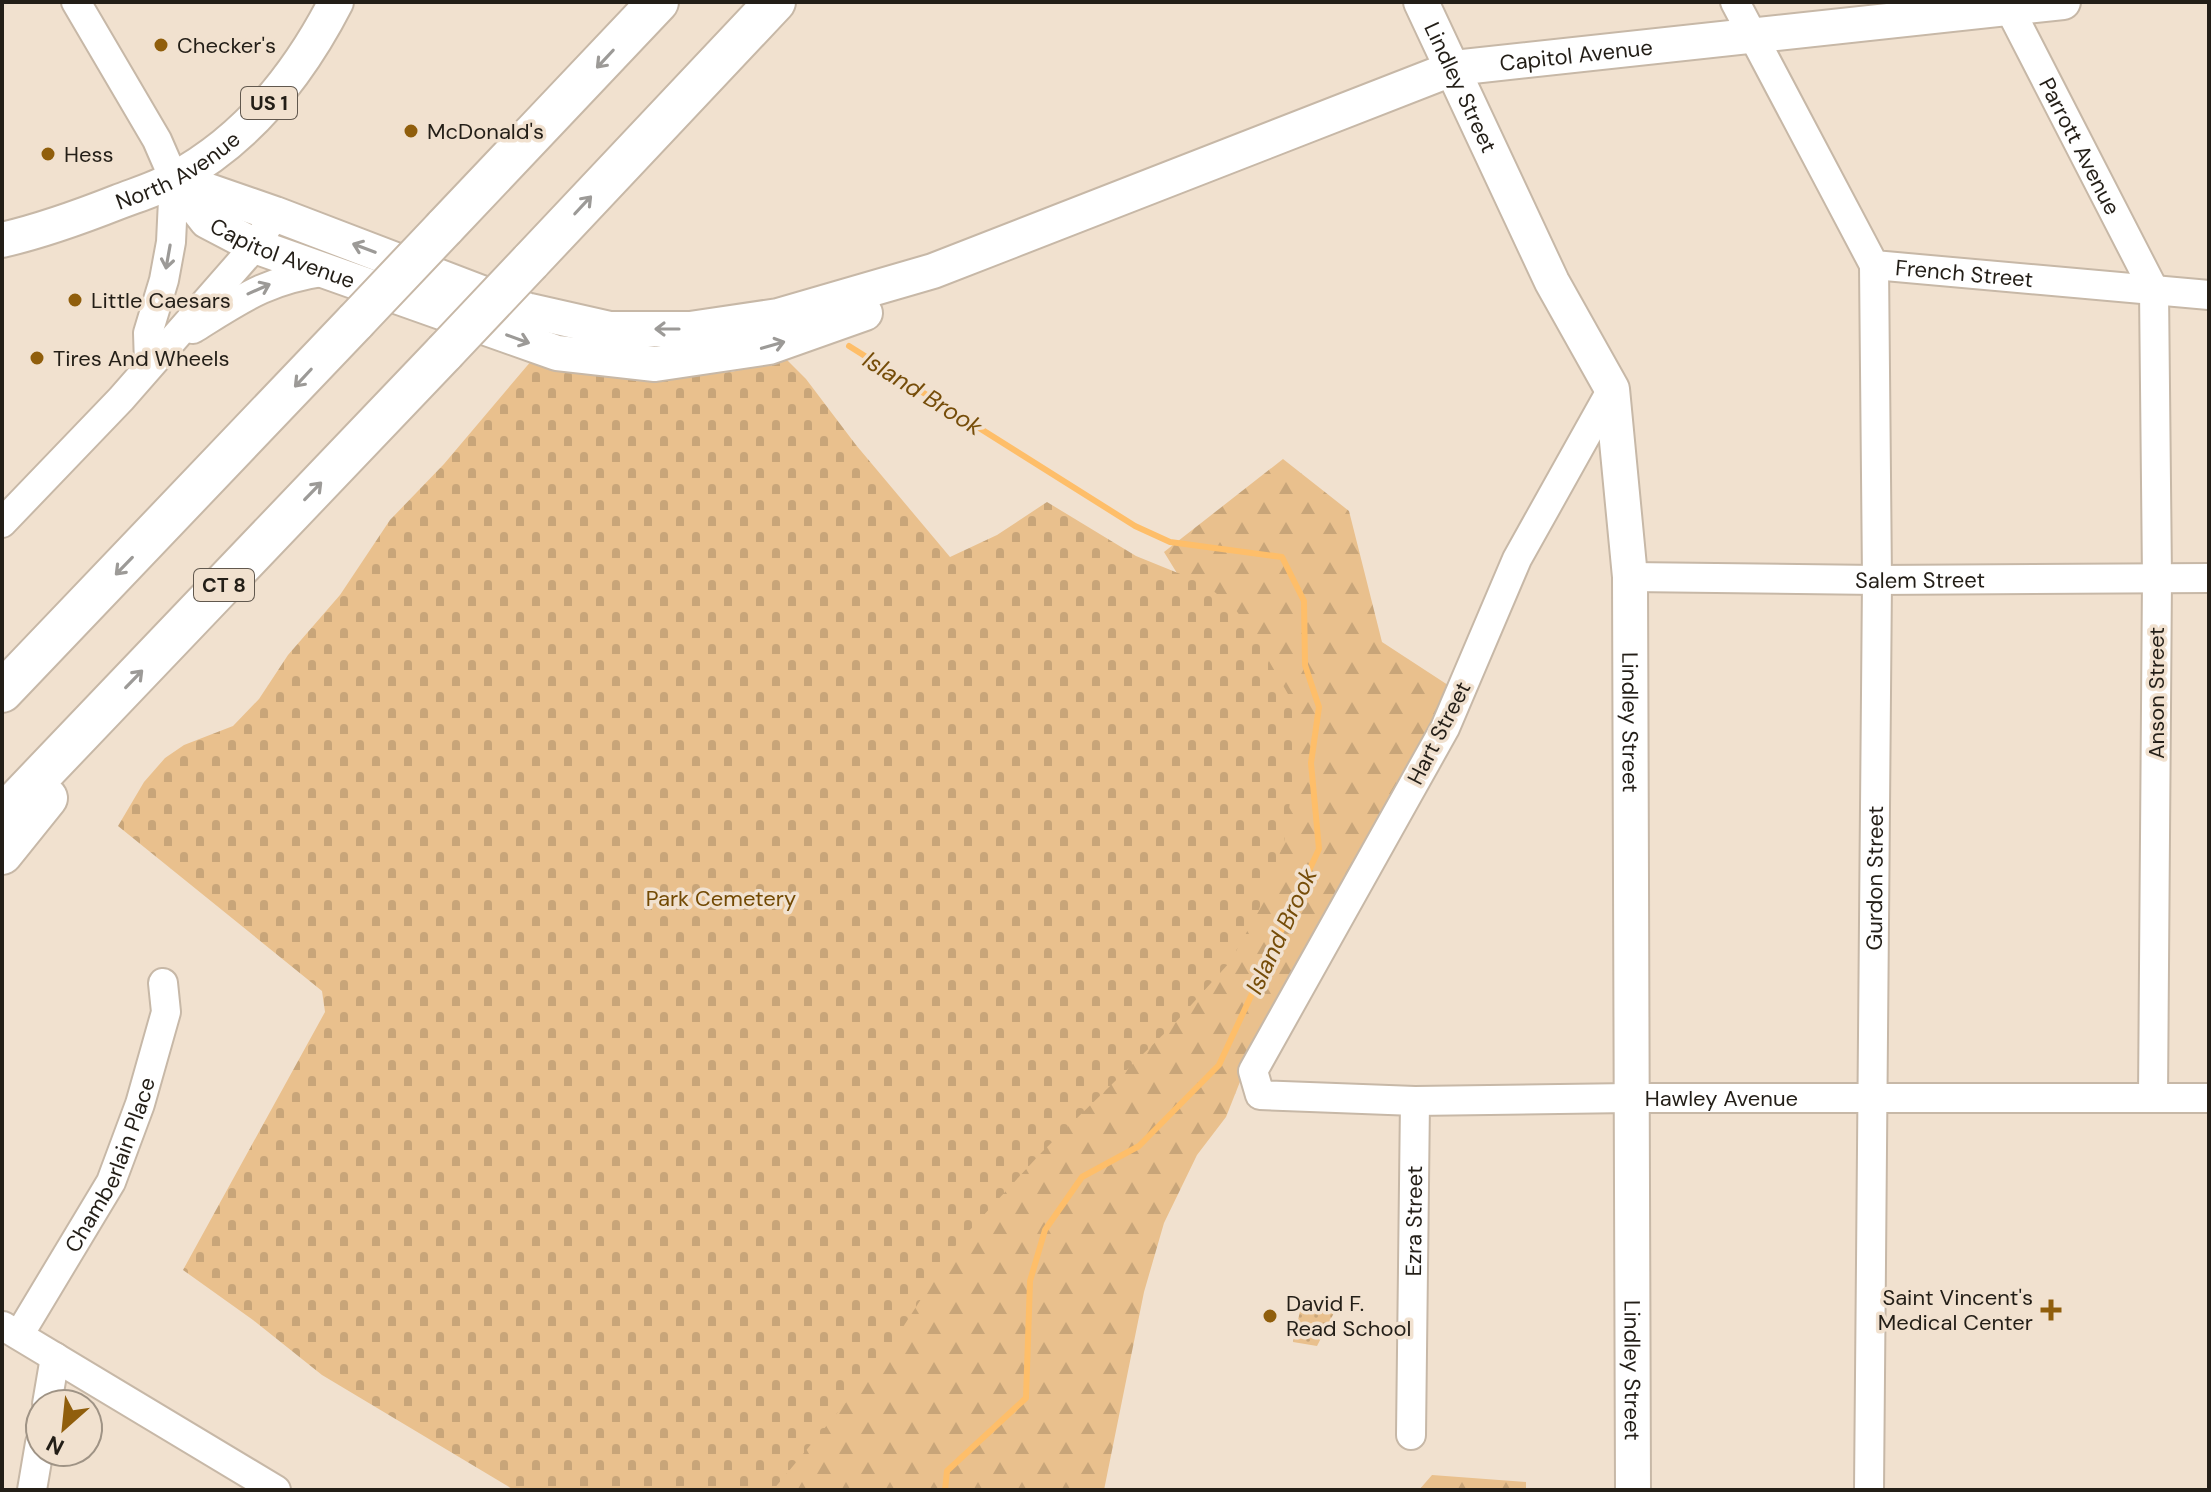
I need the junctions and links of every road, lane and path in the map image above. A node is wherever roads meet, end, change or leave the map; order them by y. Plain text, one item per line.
1 (76, 2) edge
2 (336, 2) edge
3 (658, 2) edge
4 (775, 2) edge
5 (1421, 2) edge
6 (1735, 2) edge
7 (2063, 2) edge
8 (2008, 6) edge
9 (1752, 36) junction
10 (1454, 68) junction
11 (174, 179) junction
12 (275, 214) junction
13 (2, 240) edge
14 (255, 246) junction
15 (1874, 265) junction
16 (328, 271) junction
17 (933, 271) junction
18 (2154, 290) junction
19 (2209, 295) edge
20 (149, 364) junction
21 (1612, 389) junction
22 (2, 523) edge
23 (1630, 577) junction
24 (2157, 578) junction
25 (2209, 578) edge
26 (1877, 580) junction
27 (2, 692) edge
28 (103, 713) junction
29 (2, 816) edge
30 (2, 854) edge
31 (163, 983) dead end
32 (1253, 1071) joint
33 (1872, 1097) junction
34 (2153, 1097) junction
35 (1630, 1098) junction
36 (2209, 1098) edge
37 (1415, 1101) junction
38 (10, 1330) edge
39 (55, 1357) junction
40 (50, 1388) edge
41 (1411, 1435) dead end
42 (36, 1468) edge
43 (262, 1486) edge
44 (32, 1490) edge
45 (1633, 1490) edge
46 (1869, 1490) edge

1 - 11 street
2 - 11 main road, North Avenue / US 1
3 -> 27 highway, bridge
28 -> 4 highway, CT 8, bridge
5 - 10 main road, Lindley Street
6 - 9 street, French Street
7 - 8 main road, Capitol Avenue
8 - 9 main road, Capitol Avenue
8 - 18 street, Parrott Avenue
9 - 10 main road, Capitol Avenue
9 - 15 street, French Street
10 - 17 main road, Capitol Avenue
10 - 21 main road, Lindley Street
11 - 12 main road, Capitol Avenue
11 - 13 main road, North Avenue / US 1
11 - 14 main road, Capitol Avenue
11 -> 20 street
12 - 14 street
17 -> 12 main road, Capitol Avenue
14 - 16 main road, Capitol Avenue
14 - 20 street
15 - 18 street, French Street
15 - 26 street, Gurdon Street
16 -> 17 main road, Capitol Avenue
20 -> 16 street
18 - 19 street, French Street
18 - 24 street, Anson Street
20 - 22 street
21 - 23 main road, Lindley Street
21 - 32 street, Hart Street
23 - 26 street, Salem Street
23 - 35 main road, Lindley Street
24 - 25 street, Salem Street
24 - 26 street, Salem Street
24 - 34 street, Anson Street
26 - 33 street, Gurdon Street
28 - 29 highway, CT 8
28 - 30 highway
31 - 38 street, Chamberlain Place
32 - 37 street, Hawley Avenue
33 - 34 street, Hawley Avenue
33 - 35 street, Hawley Avenue
33 - 46 street, Gurdon Street
34 - 36 street, Hawley Avenue
35 - 37 street, Hawley Avenue
35 - 45 main road, Lindley Street
37 - 41 street, Ezra Street
38 - 39 street
39 - 40 street
39 - 43 street
42 - 44 street

